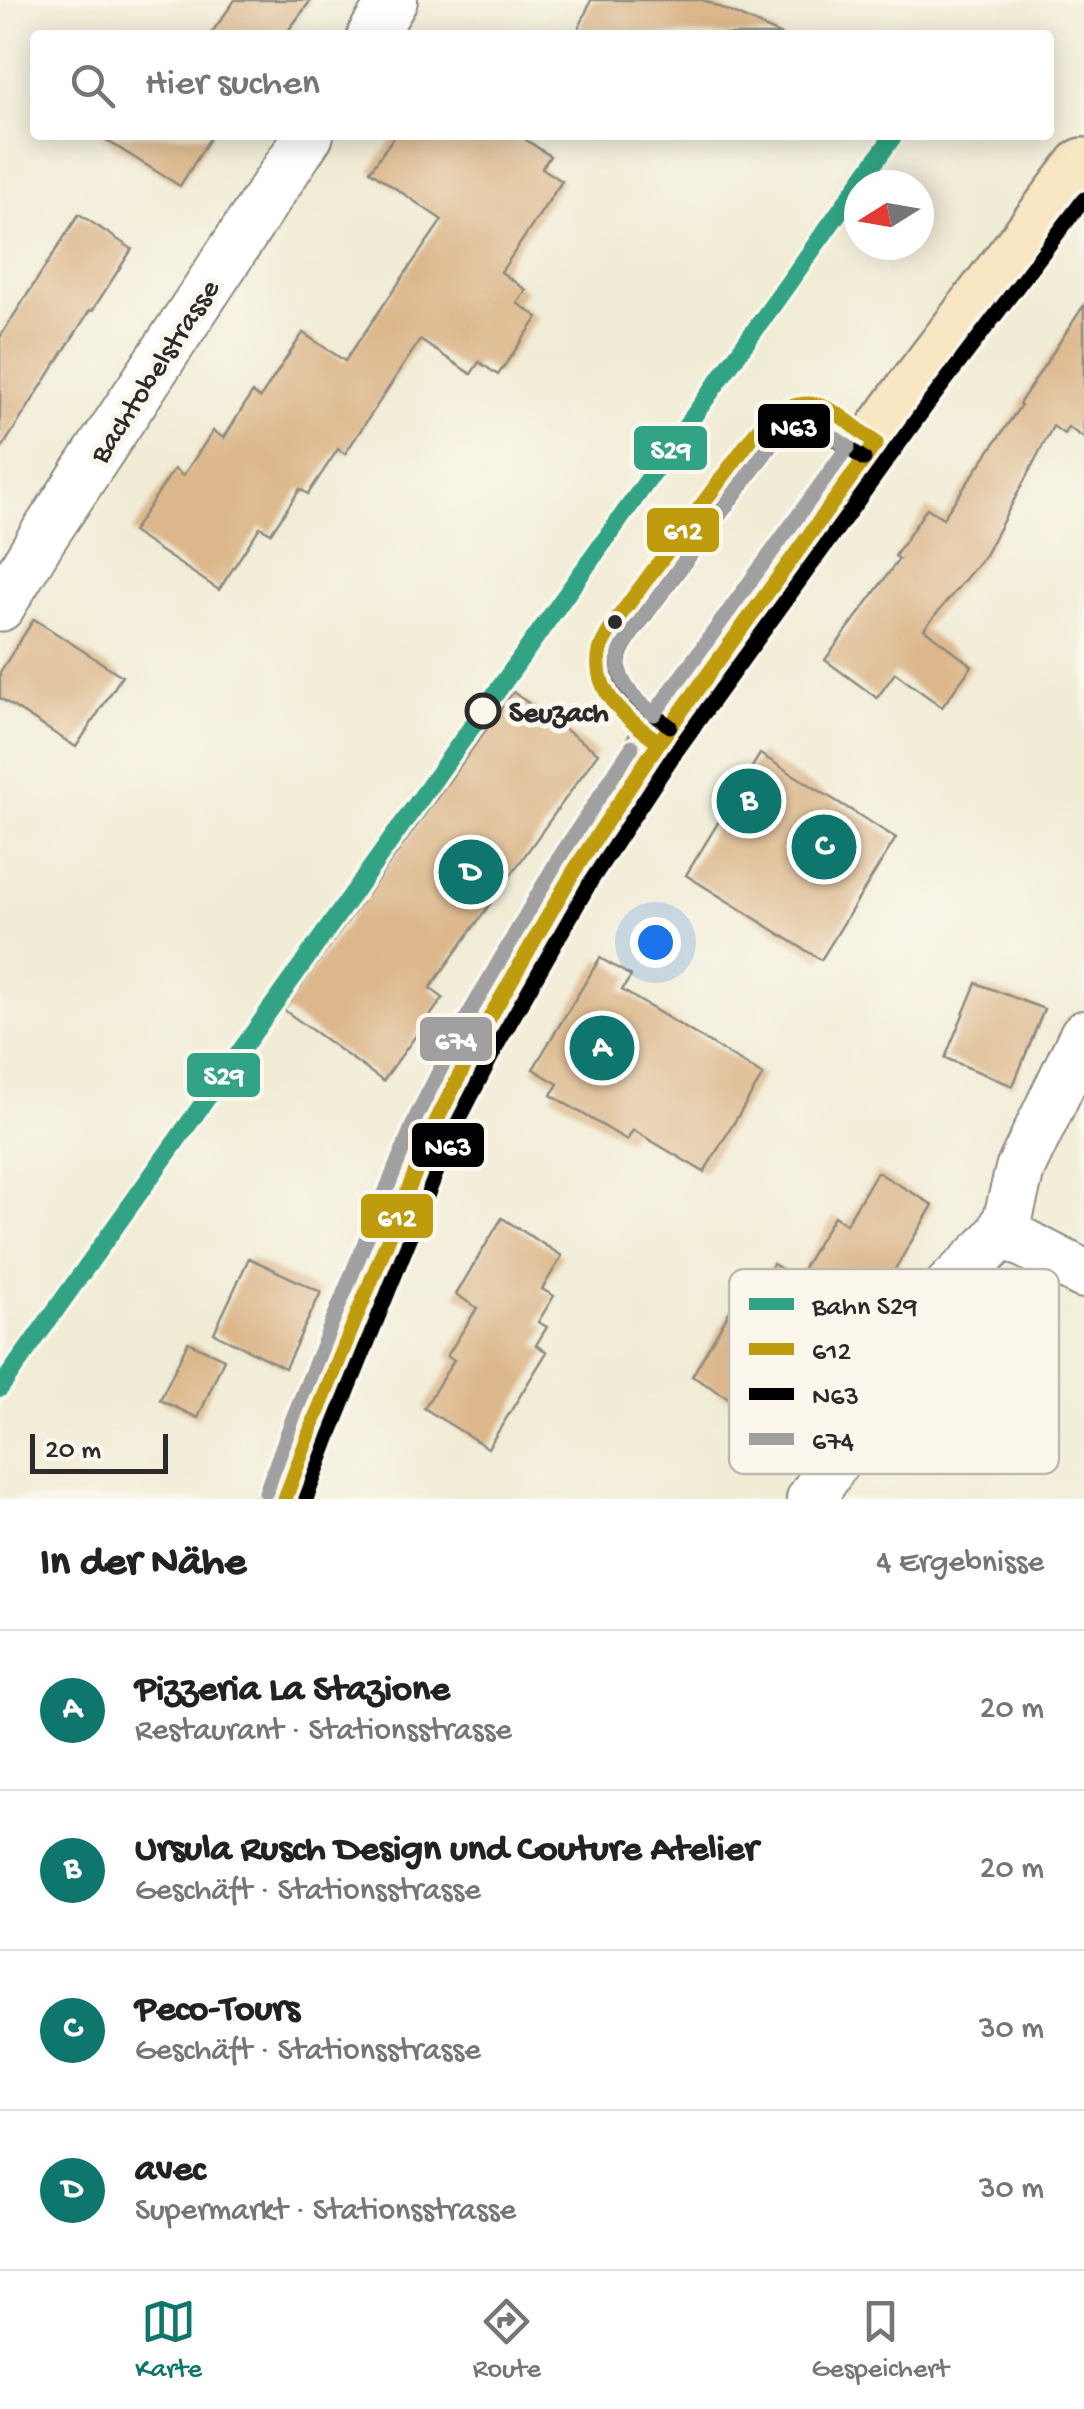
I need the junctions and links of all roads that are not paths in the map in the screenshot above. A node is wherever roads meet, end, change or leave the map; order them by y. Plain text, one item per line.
1 (393, 0) edge
2 (375, 30) edge
3 (306, 140) edge
4 (1084, 166) edge
5 (0, 607) edge
6 (1084, 1035) edge
7 (1002, 1232) junction
8 (966, 1269) edge
9 (1084, 1274) edge
10 (827, 1474) edge
11 (285, 1499) edge
12 (811, 1499) edge

1 - 2 street
3 - 5 street, Bachtobelstrasse
4 - 11 main road
6 - 7 street
7 - 8 street
7 - 9 street
10 - 12 street

